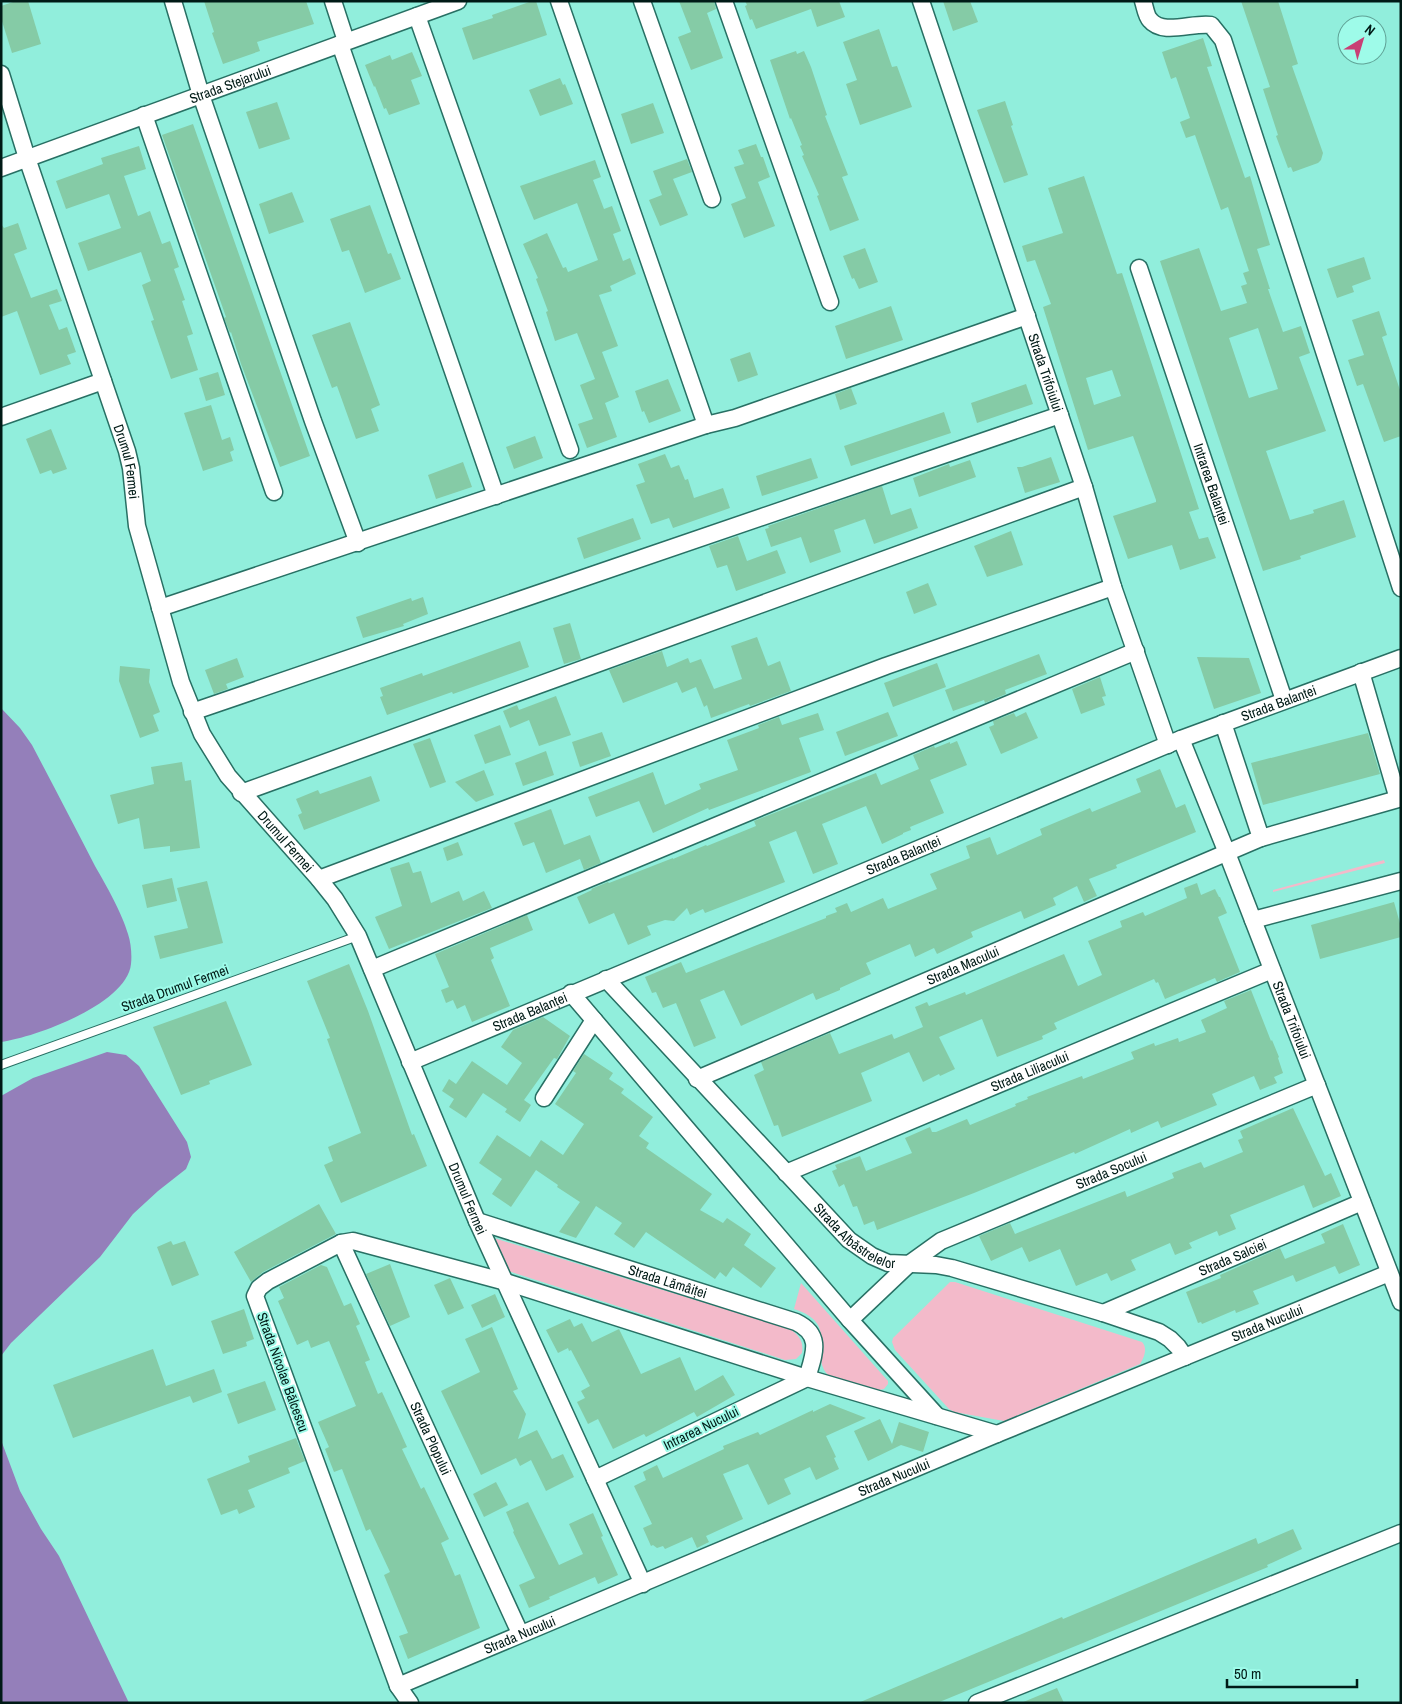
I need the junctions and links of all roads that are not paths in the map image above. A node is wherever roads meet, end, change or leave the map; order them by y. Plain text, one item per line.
1 (173, 1) edge
2 (333, 1) edge
3 (559, 1) edge
4 (642, 1) edge
5 (724, 1) edge
6 (921, 1) edge
7 (1143, 1) edge
8 (451, 2) edge
9 (417, 16) junction
10 (343, 43) junction
11 (1, 74) edge
12 (201, 95) junction
13 (144, 115) junction
14 (27, 158) junction
15 (1, 168) edge
16 (712, 199) dead end
17 (1138, 268) dead end
18 (830, 302) dead end
19 (1027, 316) junction
20 (103, 381) junction
21 (1060, 414) junction
22 (1, 417) edge
23 (706, 425) junction
24 (570, 450) dead end
25 (1084, 487) junction
26 (274, 492) dead end
27 (496, 496) junction
28 (358, 543) junction
29 (1113, 587) junction
30 (1401, 588) edge
31 (160, 608) junction
32 (1136, 651) junction
33 (1401, 658) edge
34 (1361, 672) junction
35 (1284, 700) junction
36 (192, 712) junction
37 (1223, 723) junction
38 (1174, 742) junction
39 (241, 793) junction
40 (1261, 838) junction
41 (1227, 854) junction
42 (319, 879) junction
43 (1401, 881) edge
44 (1253, 920) junction
45 (358, 936) junction
46 (372, 969) junction
47 (1272, 970) junction
48 (606, 979) junction
49 (570, 993) junction
50 (594, 1020) junction
51 (410, 1062) junction
52 (1, 1064) edge
53 (697, 1079) junction
54 (1317, 1085) junction
55 (544, 1098) dead end
56 (786, 1172) junction
57 (1362, 1202) junction
58 (477, 1221) junction
59 (341, 1242) junction
60 (909, 1264) junction
61 (1389, 1273) junction
62 (506, 1282) junction
63 (1401, 1302) edge
64 (1103, 1313) junction
65 (850, 1320) junction
66 (1185, 1356) junction
67 (807, 1378) junction
68 (937, 1416) junction
69 (997, 1434) junction
70 (595, 1479) junction
71 (1401, 1533) edge
72 (643, 1584) junction
73 (520, 1634) junction
74 (398, 1686) junction
75 (410, 1703) edge
76 (977, 1703) edge

1 - 12 street
2 - 10 street
3 - 23 street
4 - 16 street
5 - 18 street
6 - 19 street, Strada Trifoiului
7 - 30 street
8 - 9 street, Strada Stejarului
9 - 10 street, Strada Stejarului
9 - 24 street
10 - 12 street, Strada Stejarului
10 - 27 street
11 - 14 street, Drumul Fermei
12 - 13 street, Strada Stejarului
12 - 28 street
13 - 14 street, Strada Stejarului
13 - 26 street
14 - 15 street, Strada Stejarului
14 - 20 street, Drumul Fermei
17 - 35 street, Intrarea Balanței
19 - 21 street, Strada Trifoiului
19 - 23 street
20 - 22 street
20 - 31 street, Drumul Fermei
21 - 25 street, Strada Trifoiului
21 - 36 street
23 - 27 street
25 - 29 street, Strada Trifoiului
25 - 39 street
27 - 28 street
28 - 31 street
29 - 32 street, Strada Trifoiului
29 - 42 street
31 - 36 street, Drumul Fermei
32 - 38 street, Strada Trifoiului
32 - 46 street
33 - 34 street, Strada Balanței
34 - 35 street, Strada Balanței
34 - 40 street, Strada Macului
35 - 37 street, Strada Balanței
36 - 39 street, Drumul Fermei
37 - 38 street, Strada Balanței
37 - 40 street
38 - 41 street, Strada Trifoiului
38 - 48 street, Strada Balanței
39 - 42 street, Drumul Fermei
40 - 41 street, Strada Macului
41 - 44 street, Strada Trifoiului
41 - 53 street, Strada Macului
42 - 45 street, Drumul Fermei
43 - 44 street
44 - 47 street, Strada Trifoiului
45 - 46 street, Drumul Fermei
45 - 52 lane, Strada Drumul Fermei
46 - 51 street, Drumul Fermei
47 - 54 street, Strada Trifoiului
47 - 56 street, Strada Liliacului
48 - 49 street, Strada Balanței
48 - 53 street, Strada Albăstrelelor
49 - 50 street
49 - 51 street, Strada Balanței
50 - 55 street
50 - 65 street
51 - 58 street, Drumul Fermei
53 - 56 street, Strada Albăstrelelor
54 - 57 street, Strada Trifoiului
54 - 60 street, Strada Socului
56 - 60 street, Strada Albăstrelelor
57 - 61 street, Strada Trifoiului
57 - 64 street, Strada Salciei
58 - 62 street, Drumul Fermei
58 - 67 street, Strada Lămâiței
59 - 62 street
59 - 73 street, Strada Plopului
59 - 74 street, Strada Nicolae Bălcescu
60 - 64 street, Strada Albăstrelelor
60 - 65 street, Strada Socului
61 - 63 street, Strada Trifoiului
61 - 66 street, Strada Nucului
62 - 67 street
62 - 70 street, Drumul Fermei
64 - 66 street, Strada Albăstrelelor
65 - 68 street
66 - 69 street, Strada Nucului
67 - 68 street
67 - 70 street, Intrarea Nucului
68 - 69 street
69 - 72 street, Strada Nucului
70 - 72 street, Drumul Fermei
71 - 76 street
72 - 73 street, Strada Nucului
73 - 74 street, Strada Nucului
74 - 75 street, Strada Nicolae Bălcescu

